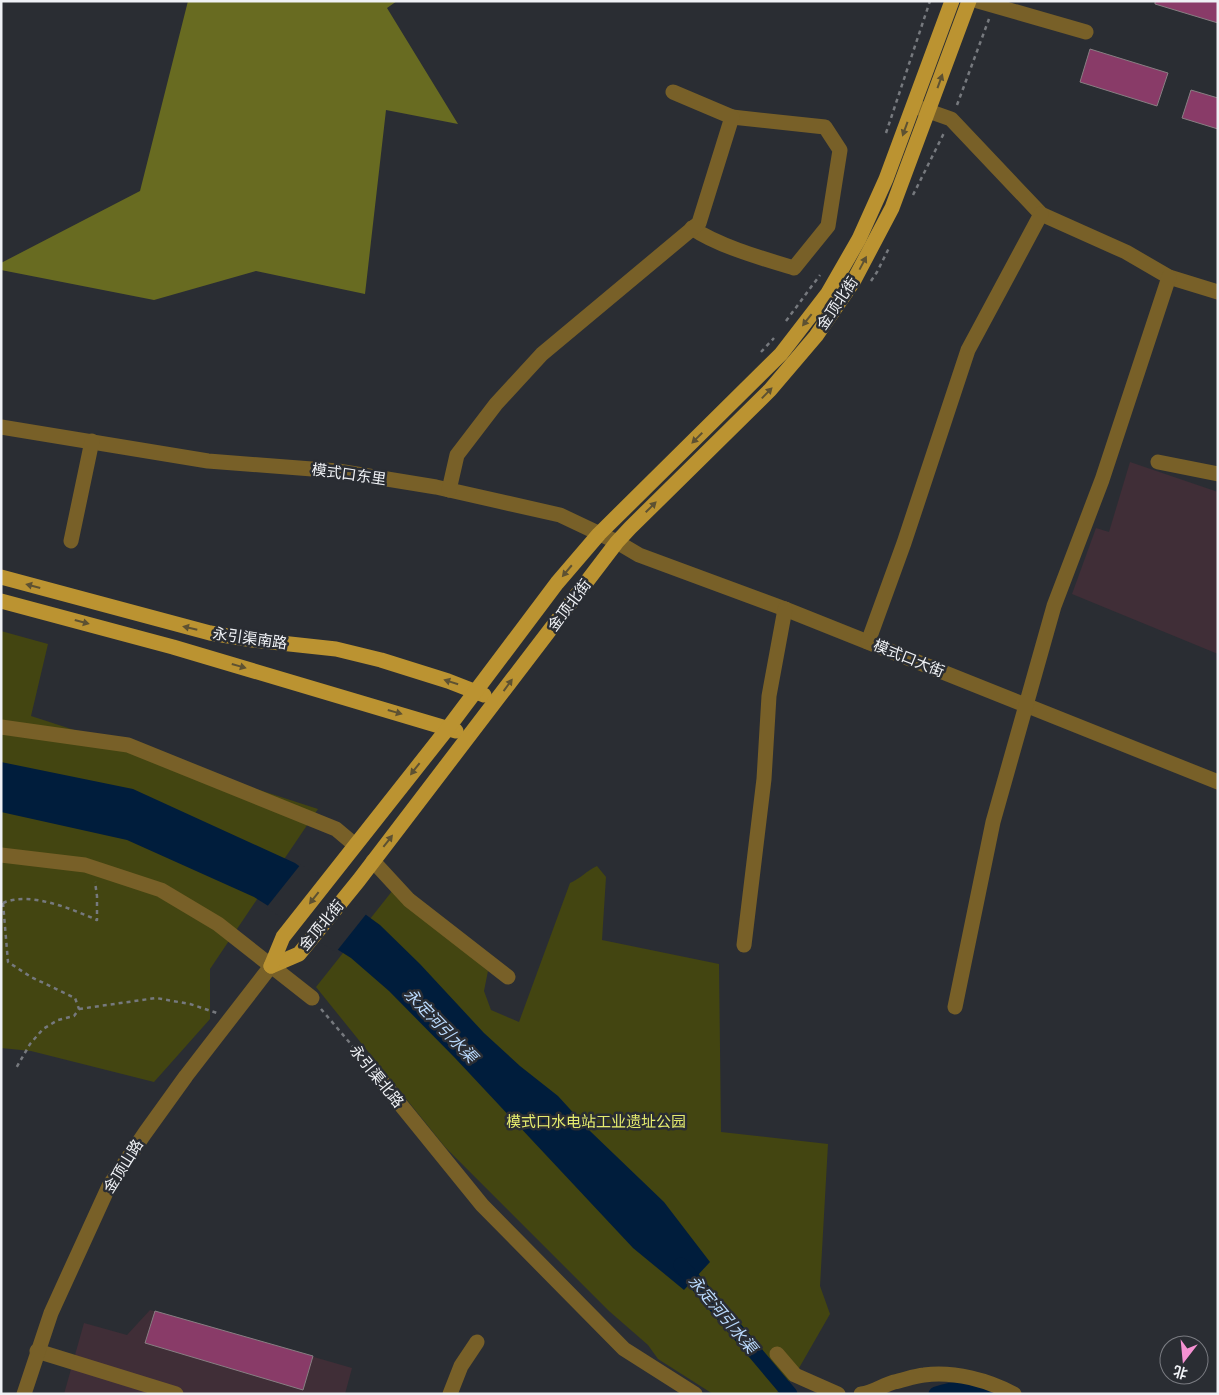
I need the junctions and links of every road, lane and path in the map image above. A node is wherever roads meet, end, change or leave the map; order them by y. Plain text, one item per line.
1 (952, 1) edge
2 (969, 1) edge
3 (978, 1) edge
4 (1086, 32) dead end
5 (673, 92) dead end
6 (913, 106) junction
7 (929, 112) junction
8 (732, 117) junction
9 (1041, 214) junction
10 (692, 228) junction
11 (1169, 277) junction
12 (1218, 292) edge
13 (1, 427) edge
14 (92, 441) junction
15 (1158, 462) dead end
16 (1218, 474) edge
17 (450, 490) junction
18 (600, 534) junction
19 (71, 541) dead end
20 (618, 542) junction
21 (1, 577) edge
22 (1, 601) edge
23 (785, 609) junction
24 (868, 642) junction
25 (477, 691) junction
26 (496, 702) junction
27 (1026, 705) junction
28 (1, 727) edge
29 (448, 728) junction
30 (469, 737) junction
31 (1218, 782) edge
32 (355, 845) junction
33 (1, 855) edge
34 (373, 861) junction
35 (99, 869) junction
36 (2, 903) edge
37 (744, 945) dead end
38 (271, 966) junction
39 (508, 977) dead end
40 (312, 998) joint
41 (955, 1007) dead end
42 (79, 1009) junction
43 (229, 1020) junction
44 (370, 1067) joint
45 (15, 1070) dead end
46 (477, 1342) dead end
47 (37, 1351) junction
48 (777, 1354) dead end
49 (24, 1394) edge
50 (176, 1394) edge
51 (450, 1394) edge
52 (695, 1394) edge
53 (838, 1394) edge
54 (862, 1394) edge
55 (1014, 1394) edge

1 - 6 main road, 金顶北街
7 -> 2 main road, 金顶北街
3 - 4 street
5 - 8 street
6 - 7 street
6 -> 18 main road, 金顶北街
7 - 9 street
20 -> 7 main road, 金顶北街
8 - 10 street
8 - 10 street
9 - 11 street
9 - 24 street
10 - 17 street
11 - 12 street
11 - 27 street
13 - 14 street, 模式口东里
14 - 17 street, 模式口东里
14 - 19 street
15 - 16 street
17 - 18 street, 模式口东里
18 - 20 street, 模式口大街
18 -> 25 main road, 金顶北街
20 - 23 street, 模式口大街
26 -> 20 main road, 金顶北街
25 -> 21 main road, 永引渠南路
22 -> 29 main road, 永引渠南路
23 - 24 street, 模式口大街
23 - 37 street
24 - 27 street, 模式口大街
25 - 26 main road, 永引渠南路
25 - 29 main road, 金顶北街
26 - 30 main road, 金顶北街
27 - 31 street, 模式口大街
27 - 41 street
28 - 32 street
29 - 30 main road, 永引渠南路
29 -> 32 main road, 金顶北街
34 -> 30 main road, 金顶北街
32 -> 38 main road, 金顶北街
33 - 35 street
34 - 38 main road, 金顶北街
34 - 39 street
35 - 36 path
35 - 38 street
36 - 42 path
38 - 40 street
38 - 43 street, 金顶山路
40 - 44 path, 永引渠北路
42 - 43 path
42 - 45 path
43 - 47 street, 金顶山路
44 - 52 street, 永引渠北路
46 - 51 street
47 - 49 street, 金顶山路
47 - 50 street
48 - 53 street
54 - 55 street

